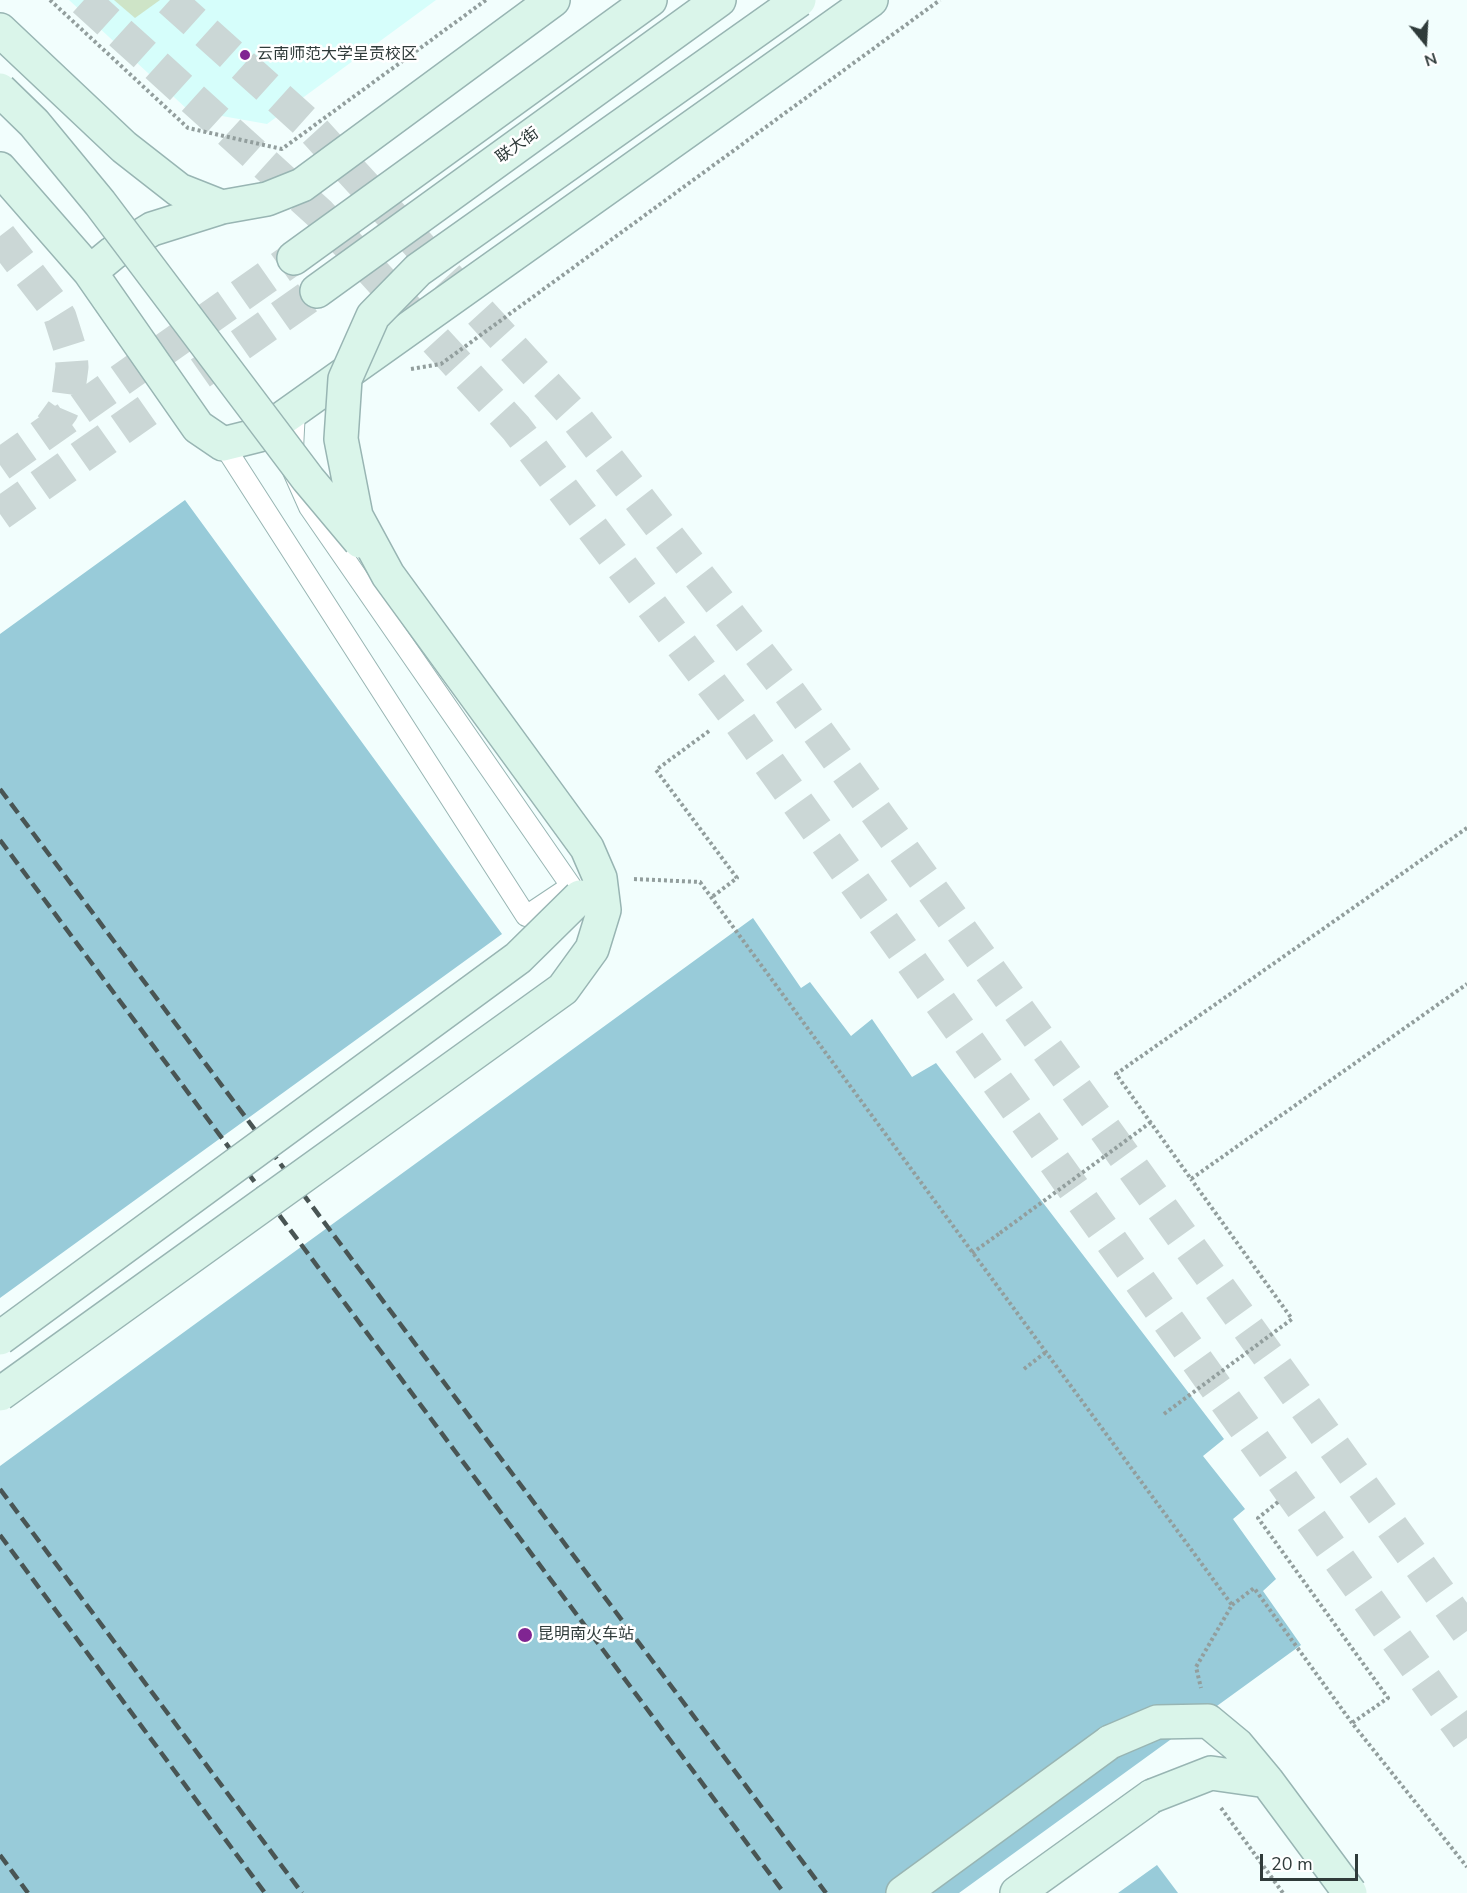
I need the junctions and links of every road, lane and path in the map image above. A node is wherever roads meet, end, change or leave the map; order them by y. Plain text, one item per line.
1 (50, 0) edge
2 (486, 0) edge
3 (553, 0) edge
4 (650, 0) edge
5 (719, 0) edge
6 (799, 0) edge
7 (871, 0) edge
8 (940, 0) edge
9 (0, 30) edge
10 (0, 90) edge
11 (0, 169) edge
12 (222, 207) junction
13 (294, 258) tunnel mouth
14 (90, 272) junction
15 (317, 291) tunnel mouth
16 (408, 370) dead end
17 (295, 410) junction
18 (223, 444) junction
19 (388, 575) junction
20 (709, 731) dead end
21 (1467, 828) edge
22 (587, 848) junction
23 (600, 878) junction
24 (712, 897) junction
25 (1467, 984) edge
26 (1151, 1122) junction
27 (1191, 1179) junction
28 (972, 1253) junction
29 (0, 1338) edge
30 (1046, 1352) junction
31 (1024, 1369) dead end
32 (0, 1394) edge
33 (1164, 1414) dead end
34 (1278, 1502) dead end
35 (1232, 1605) junction
36 (1209, 1721) junction
37 (1352, 1723) junction
38 (1268, 1781) junction
39 (1220, 1807) dead end
40 (1467, 1868) edge
41 (903, 1893) edge
42 (1017, 1893) edge
43 (1283, 1893) edge
44 (1350, 1893) edge

1 - 2 path
3 - 12 main road
4 - 13 main road
5 - 15 main road, 联大街
6 - 19 main road, bridge
7 - 17 main road
8 - 16 path
9 - 12 main road
10 - 19 main road, bridge
11 - 14 main road
12 - 14 main road
14 - 18 main road
17 - 18 main road
17 - 18 lane
19 - 22 main road, bridge
20 - 24 path
21 - 26 path
22 - 23 main road, bridge
22 - 29 main road, bridge
23 - 24 path, bridge
23 - 32 main road, bridge
24 - 28 path, bridge
25 - 27 path
26 - 27 path
26 - 28 path, bridge
27 - 33 path
28 - 30 path, bridge
30 - 31 path
30 - 35 path, bridge
34 - 37 path
35 - 36 path, bridge
35 - 37 path
36 - 38 main road, bridge
36 - 41 main road, bridge
37 - 40 path
38 - 42 main road, bridge
38 - 44 main road, bridge
39 - 43 path

